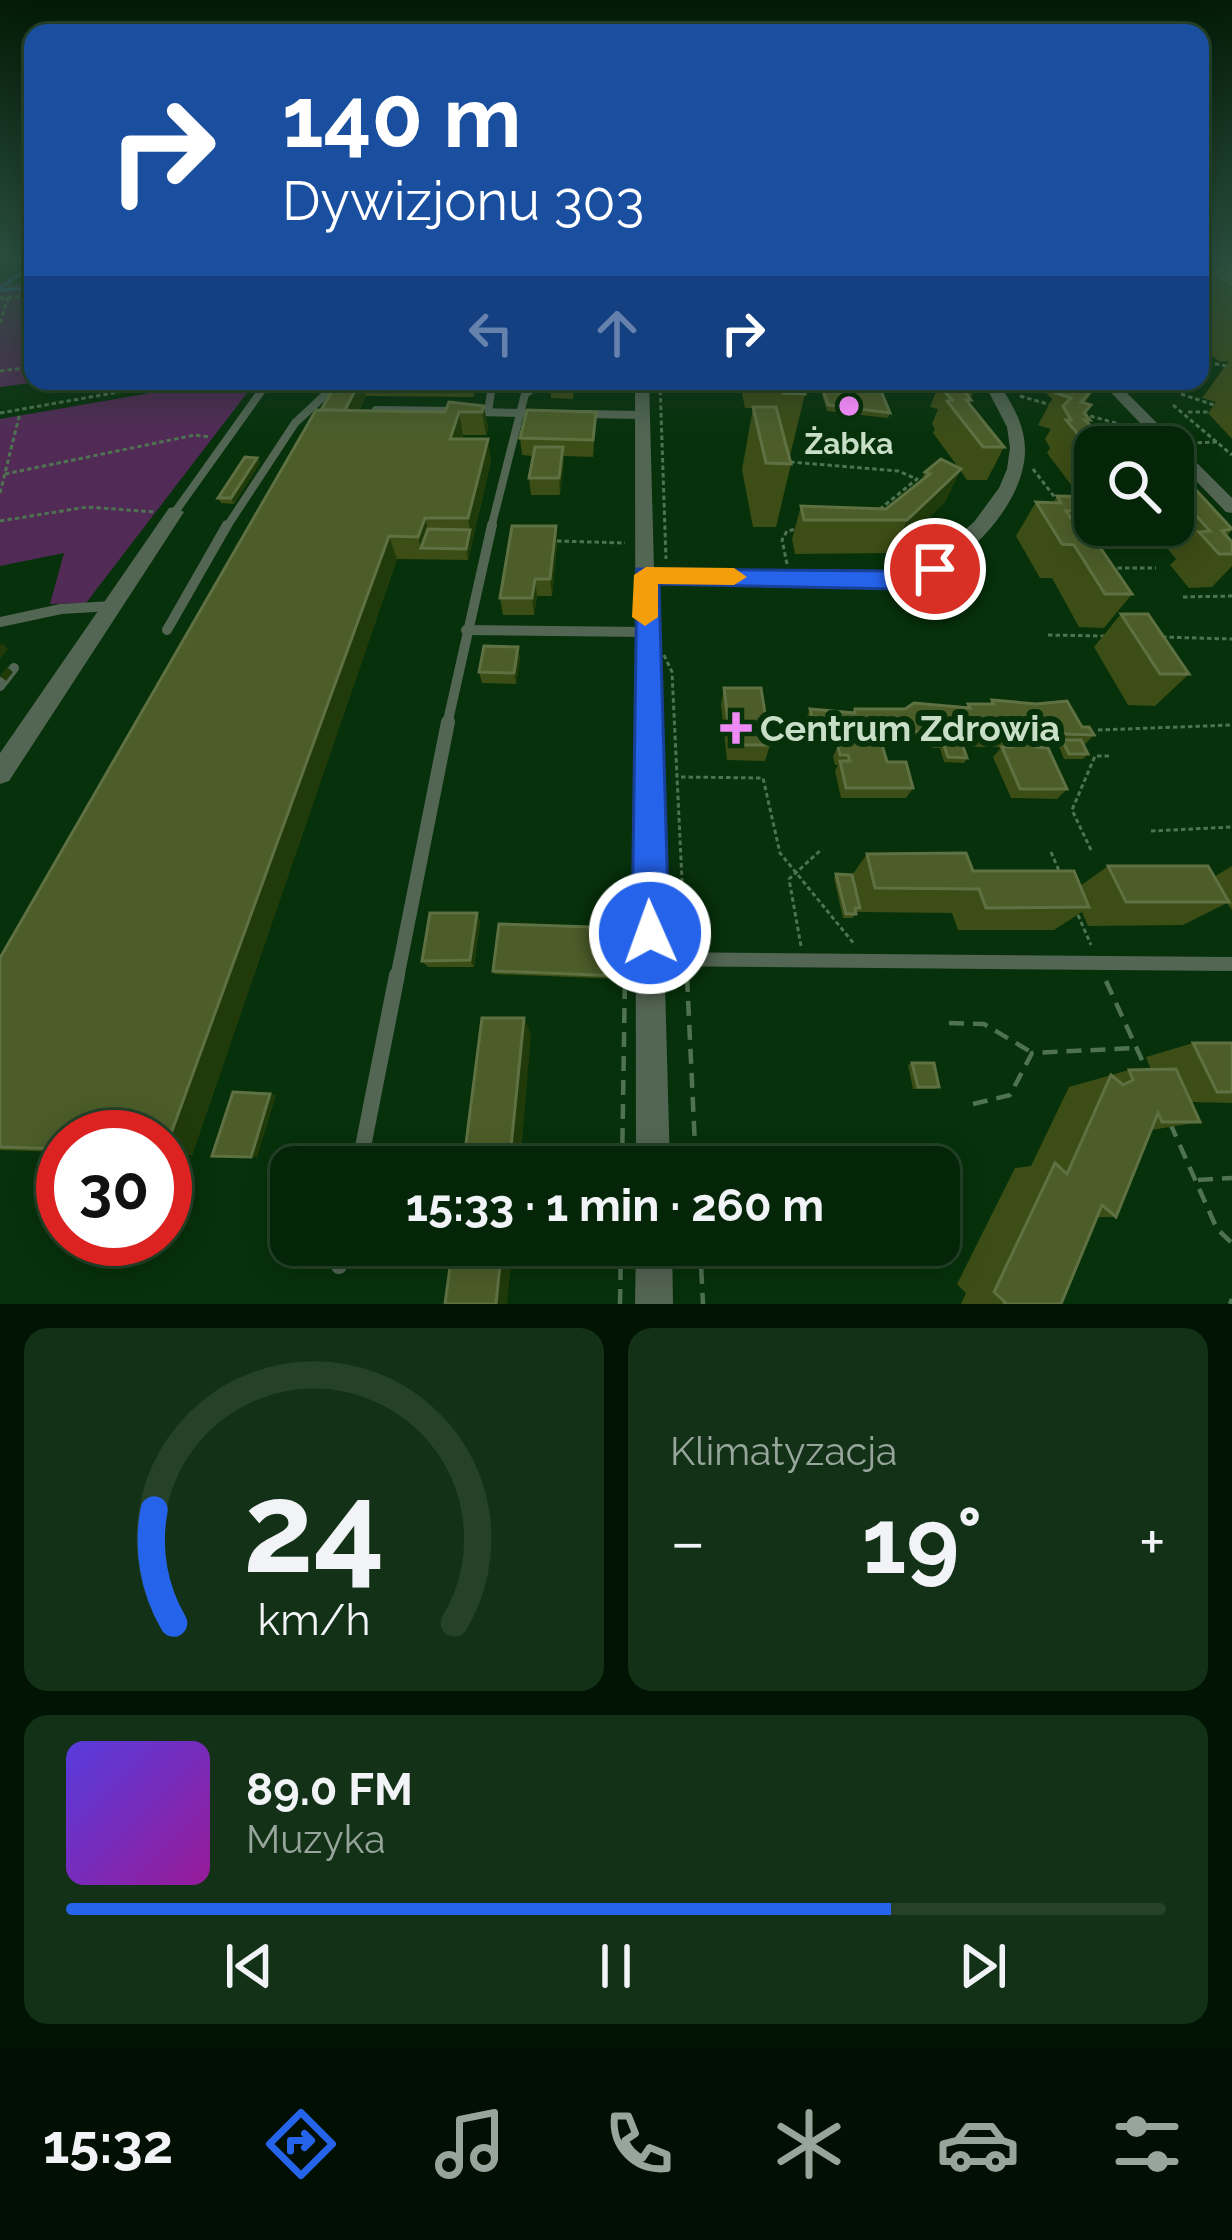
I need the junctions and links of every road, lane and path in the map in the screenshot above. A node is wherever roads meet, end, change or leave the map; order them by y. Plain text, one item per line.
1 (129, 390) edge
2 (262, 390) edge
3 (324, 390) edge
4 (489, 390) edge
5 (527, 390) edge
6 (642, 390) edge
7 (660, 390) edge
8 (997, 390) edge
9 (1002, 390) edge
10 (1116, 390) edge
11 (1174, 390) edge
12 (1174, 405) dead end
13 (1215, 405) dead end
14 (1054, 406) edge
15 (1115, 407) dead end
16 (21, 410) junction
17 (376, 410) edge
18 (488, 412) junction
19 (1074, 412) edge
20 (1186, 412) junction
21 (1209, 412) dead end
22 (0, 413) edge
23 (520, 413) junction
24 (541, 413) edge
25 (562, 413) edge
26 (642, 415) junction
27 (1114, 423) junction
28 (1123, 425) dead end
29 (1153, 426) edge
30 (226, 440) junction
31 (1218, 442) junction
32 (1194, 444) edge
33 (1019, 455) junction
34 (1232, 455) edge
35 (775, 461) edge
36 (1194, 467) edge
37 (5, 473) junction
38 (0, 493) edge
39 (1061, 506) edge
40 (1232, 508) edge
41 (175, 512) junction
42 (870, 517) edge
43 (0, 521) edge
44 (798, 528) edge
45 (538, 540) edge
46 (633, 543) dead end
47 (1096, 567) edge
48 (1156, 568) dead end
49 (656, 575) junction
50 (790, 578) junction
51 (1232, 596) edge
52 (1183, 597) dead end
53 (116, 605) junction
54 (0, 610) edge
55 (13, 618) junction
56 (0, 622) edge
57 (167, 630) dead end
58 (466, 631) junction
59 (1048, 635) dead end
60 (1106, 636) dead end
61 (1144, 637) edge
62 (1232, 639) edge
63 (652, 641) junction
64 (14, 668) dead end
65 (0, 686) edge
66 (1232, 725) edge
67 (1098, 730) dead end
68 (1111, 756) dead end
69 (0, 772) edge
70 (679, 776) junction
71 (1232, 826) edge
72 (1151, 831) dead end
73 (822, 849) dead end
74 (1090, 850) dead end
75 (1051, 852) dead end
76 (794, 872) junction
77 (1067, 889) edge
78 (1075, 908) edge
79 (651, 959) junction
80 (686, 959) junction
81 (803, 960) junction
82 (861, 961) junction
83 (1098, 963) junction
84 (1232, 964) edge
85 (949, 1023) dead end
86 (1137, 1048) junction
87 (1032, 1053) junction
88 (1147, 1070) edge
89 (973, 1104) dead end
90 (1166, 1114) edge
91 (363, 1146) edge
92 (653, 1146) edge
93 (696, 1146) edge
94 (1232, 1178) edge
95 (1195, 1180) junction
96 (1232, 1244) edge
97 (620, 1266) edge
98 (654, 1266) edge
99 (701, 1266) edge
100 (620, 1304) edge
101 (654, 1304) edge
102 (703, 1304) edge

1 - 16 path
2 - 30 lane
3 - 57 lane
4 - 18 lane
5 - 23 lane
6 - 26 street
7 - 49 path
8 - 33 street
9 - 14 path
10 - 29 street
11 - 13 path
12 - 20 path
15 - 27 path
16 - 22 path
16 - 37 path
17 - 18 lane
18 - 23 lane
19 - 27 path
20 - 21 path
20 - 31 path
23 - 24 lane
23 - 58 lane
25 - 26 lane
26 - 49 street
27 - 28 path
30 - 37 path
30 - 41 lane
31 - 32 path
31 - 34 path
33 - 39 path
33 - 50 street
35 - 42 path
36 - 40 street
37 - 38 path
41 - 43 path
41 - 53 street
44 - 50 path
45 - 46 path
47 - 48 path
49 - 50 street
49 - 63 street
51 - 52 path
53 - 55 lane
53 - 69 street
54 - 55 lane
55 - 56 lane
58 - 63 lane
58 - 91 lane
59 - 60 path
61 - 62 path
63 - 70 path
63 - 79 street
64 - 65 lane
66 - 67 path
68 - 74 path
70 - 76 path
70 - 80 path
71 - 72 path
73 - 76 path
75 - 77 path
76 - 81 path
76 - 82 path
78 - 83 path
79 - 80 lane
79 - 92 street
80 - 81 lane
80 - 93 path
81 - 82 lane
82 - 83 lane
83 - 84 lane
83 - 86 path
85 - 87 path
86 - 87 path
86 - 88 path
87 - 89 path
90 - 95 path
94 - 95 path
95 - 96 path
97 - 100 path
98 - 101 street
99 - 102 path

